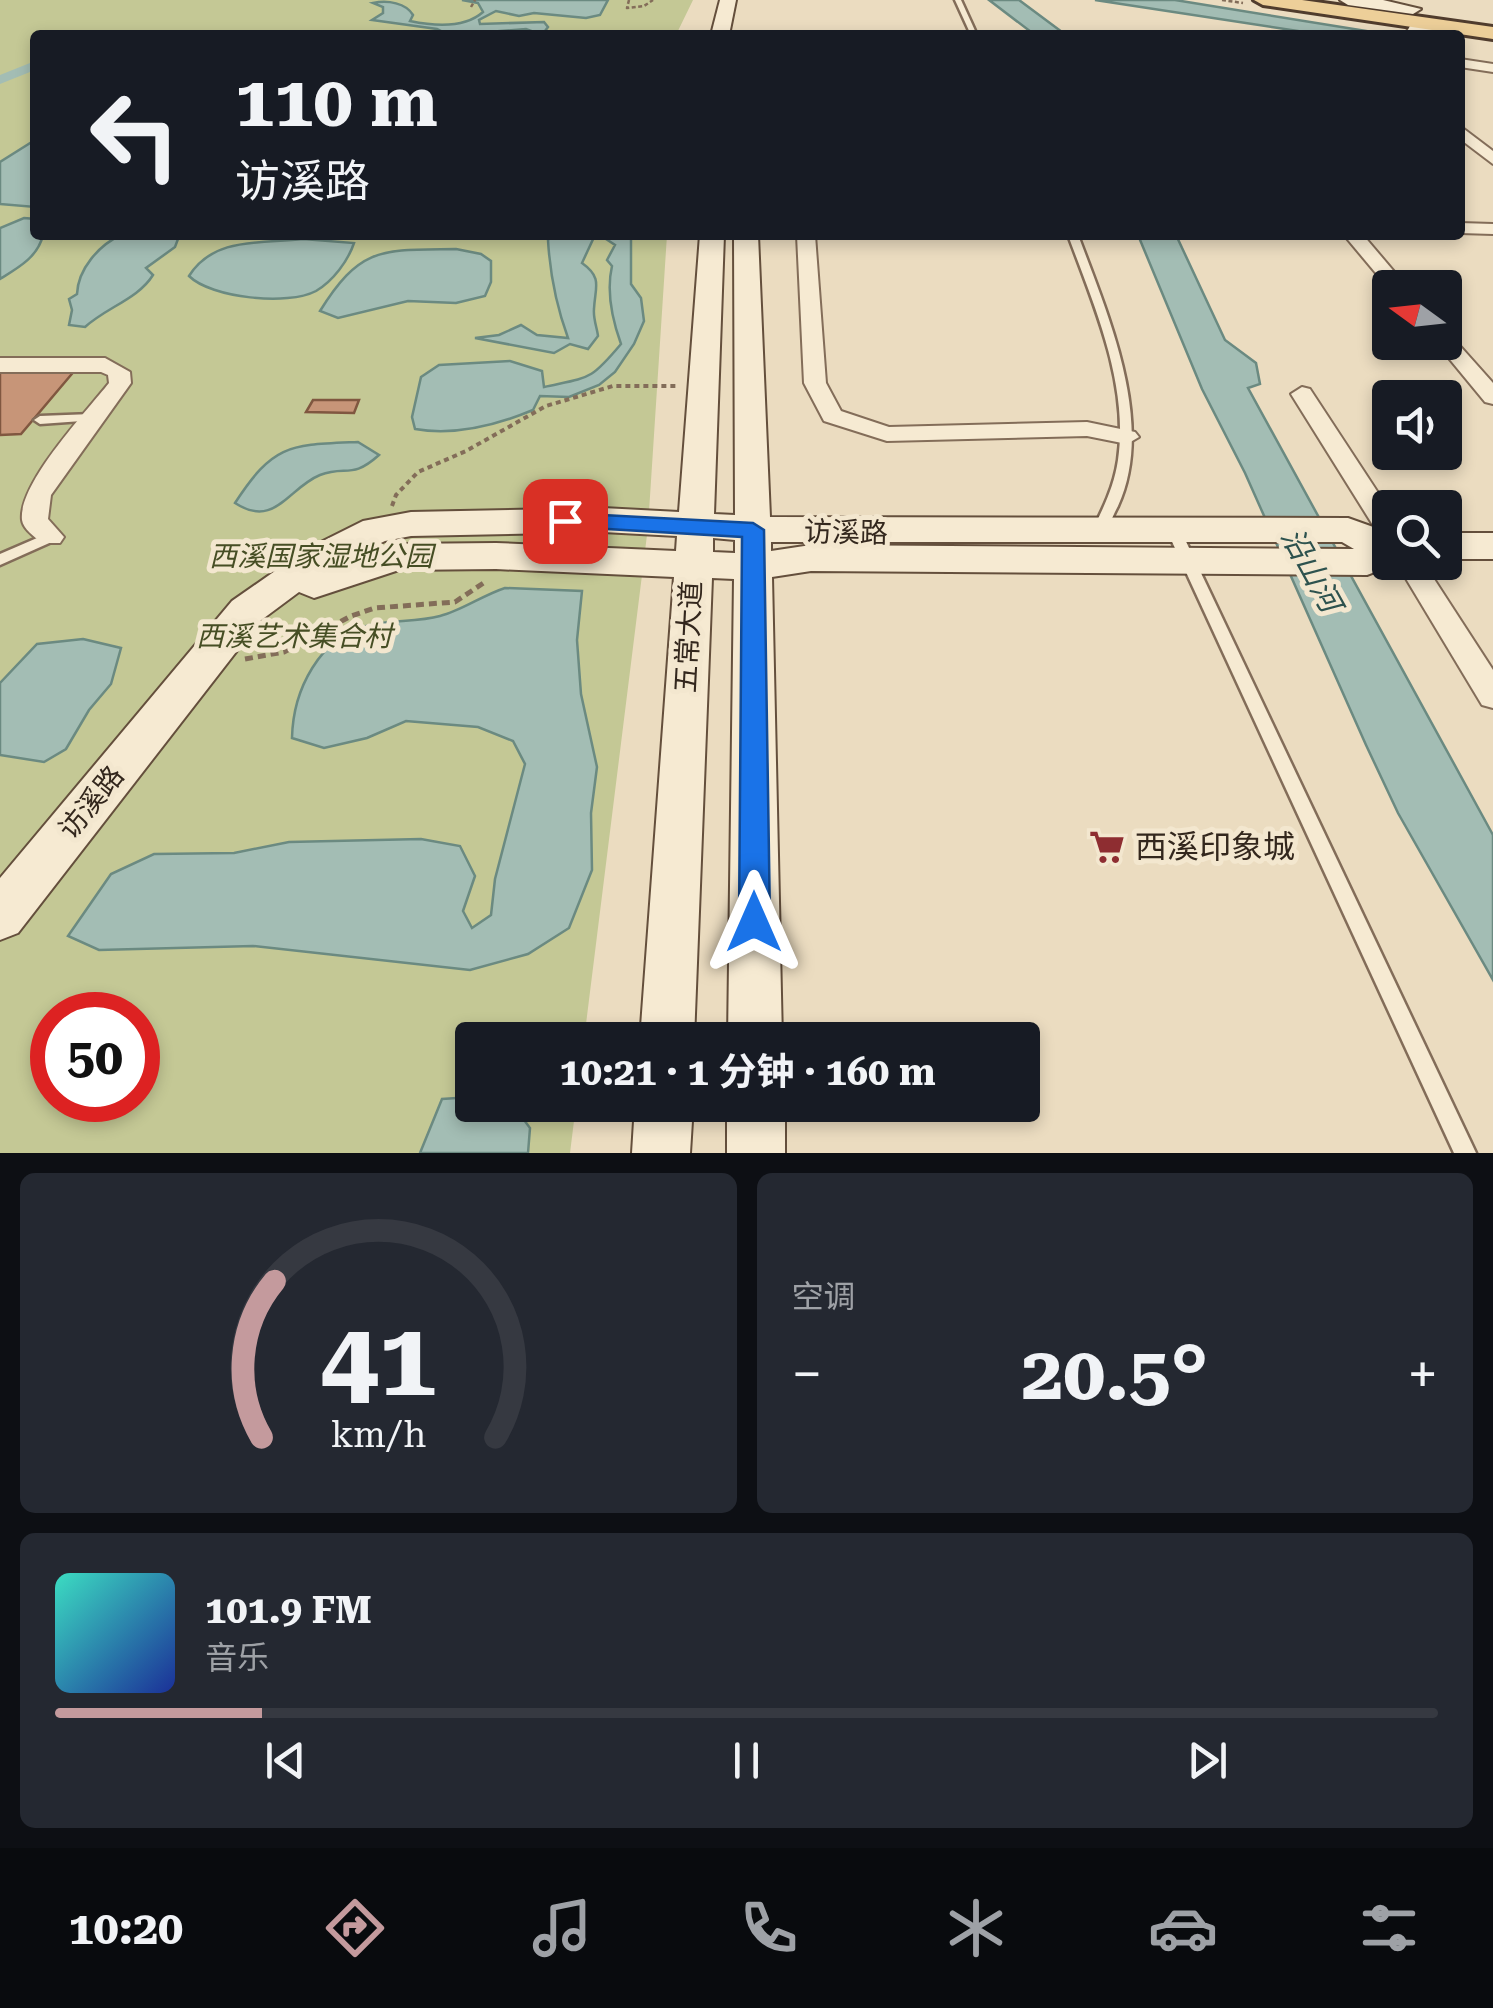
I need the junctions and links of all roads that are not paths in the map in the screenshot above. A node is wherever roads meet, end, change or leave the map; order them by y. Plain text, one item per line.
1 (728, 0) edge
2 (958, 0) edge
3 (1263, 0) edge
4 (1308, 0) edge
5 (1348, 0) edge
6 (1412, 19) edge
7 (1439, 25) junction
8 (721, 30) edge
9 (972, 30) edge
10 (1493, 30) edge
11 (1465, 65) edge
12 (1493, 68) edge
13 (1465, 137) edge
14 (1465, 138) edge
15 (1493, 140) edge
16 (1493, 158) edge
17 (1465, 228) edge
18 (1493, 229) edge
19 (712, 240) edge
20 (746, 240) edge
21 (806, 240) edge
22 (1075, 240) edge
23 (1357, 240) edge
24 (1383, 270) edge
25 (1461, 360) edge
26 (0, 365) edge
27 (1302, 394) dead end
28 (1493, 397) edge
29 (92, 418) junction
30 (40, 420) dead end
31 (1126, 437) junction
32 (1372, 531) edge
33 (1097, 534) junction
34 (51, 537) joint
35 (693, 545) junction
36 (1462, 546) edge
37 (1493, 546) edge
38 (1181, 547) junction
39 (1372, 547) edge
40 (752, 548) junction
41 (0, 560) edge
42 (1405, 580) edge
43 (246, 611) junction
44 (1493, 696) edge
45 (0, 916) edge
46 (668, 1022) edge
47 (755, 1022) edge
48 (663, 1122) edge
49 (756, 1122) edge
50 (662, 1153) edge
51 (756, 1153) edge
52 (1465, 1153) edge

1 - 8 main road
2 - 9 lane
3 - 7 main road
4 - 6 main road
5 - 6 main road
6 - 7 street
6 - 10 main road
7 - 10 main road
11 - 12 street
13 - 15 street
14 - 16 street
17 - 18 street
19 - 35 main road, 五常大道
20 - 40 main road
21 - 31 street
22 - 31 lane
23 - 24 street
25 - 28 street
26 - 29 street
27 - 32 street
29 - 30 lane
29 - 34 street
31 - 33 lane
33 - 38 main road, 访溪路
33 - 40 main road, 访溪路
34 - 41 lane
35 - 40 main road
35 - 43 main road
35 - 43 main road, 访溪路
35 - 46 main road, 五常大道
36 - 37 main road
38 - 39 main road
38 - 40 main road
38 - 52 lane
40 - 47 main road
42 - 44 street
43 - 45 main road, 访溪路
48 - 50 main road
49 - 51 main road

